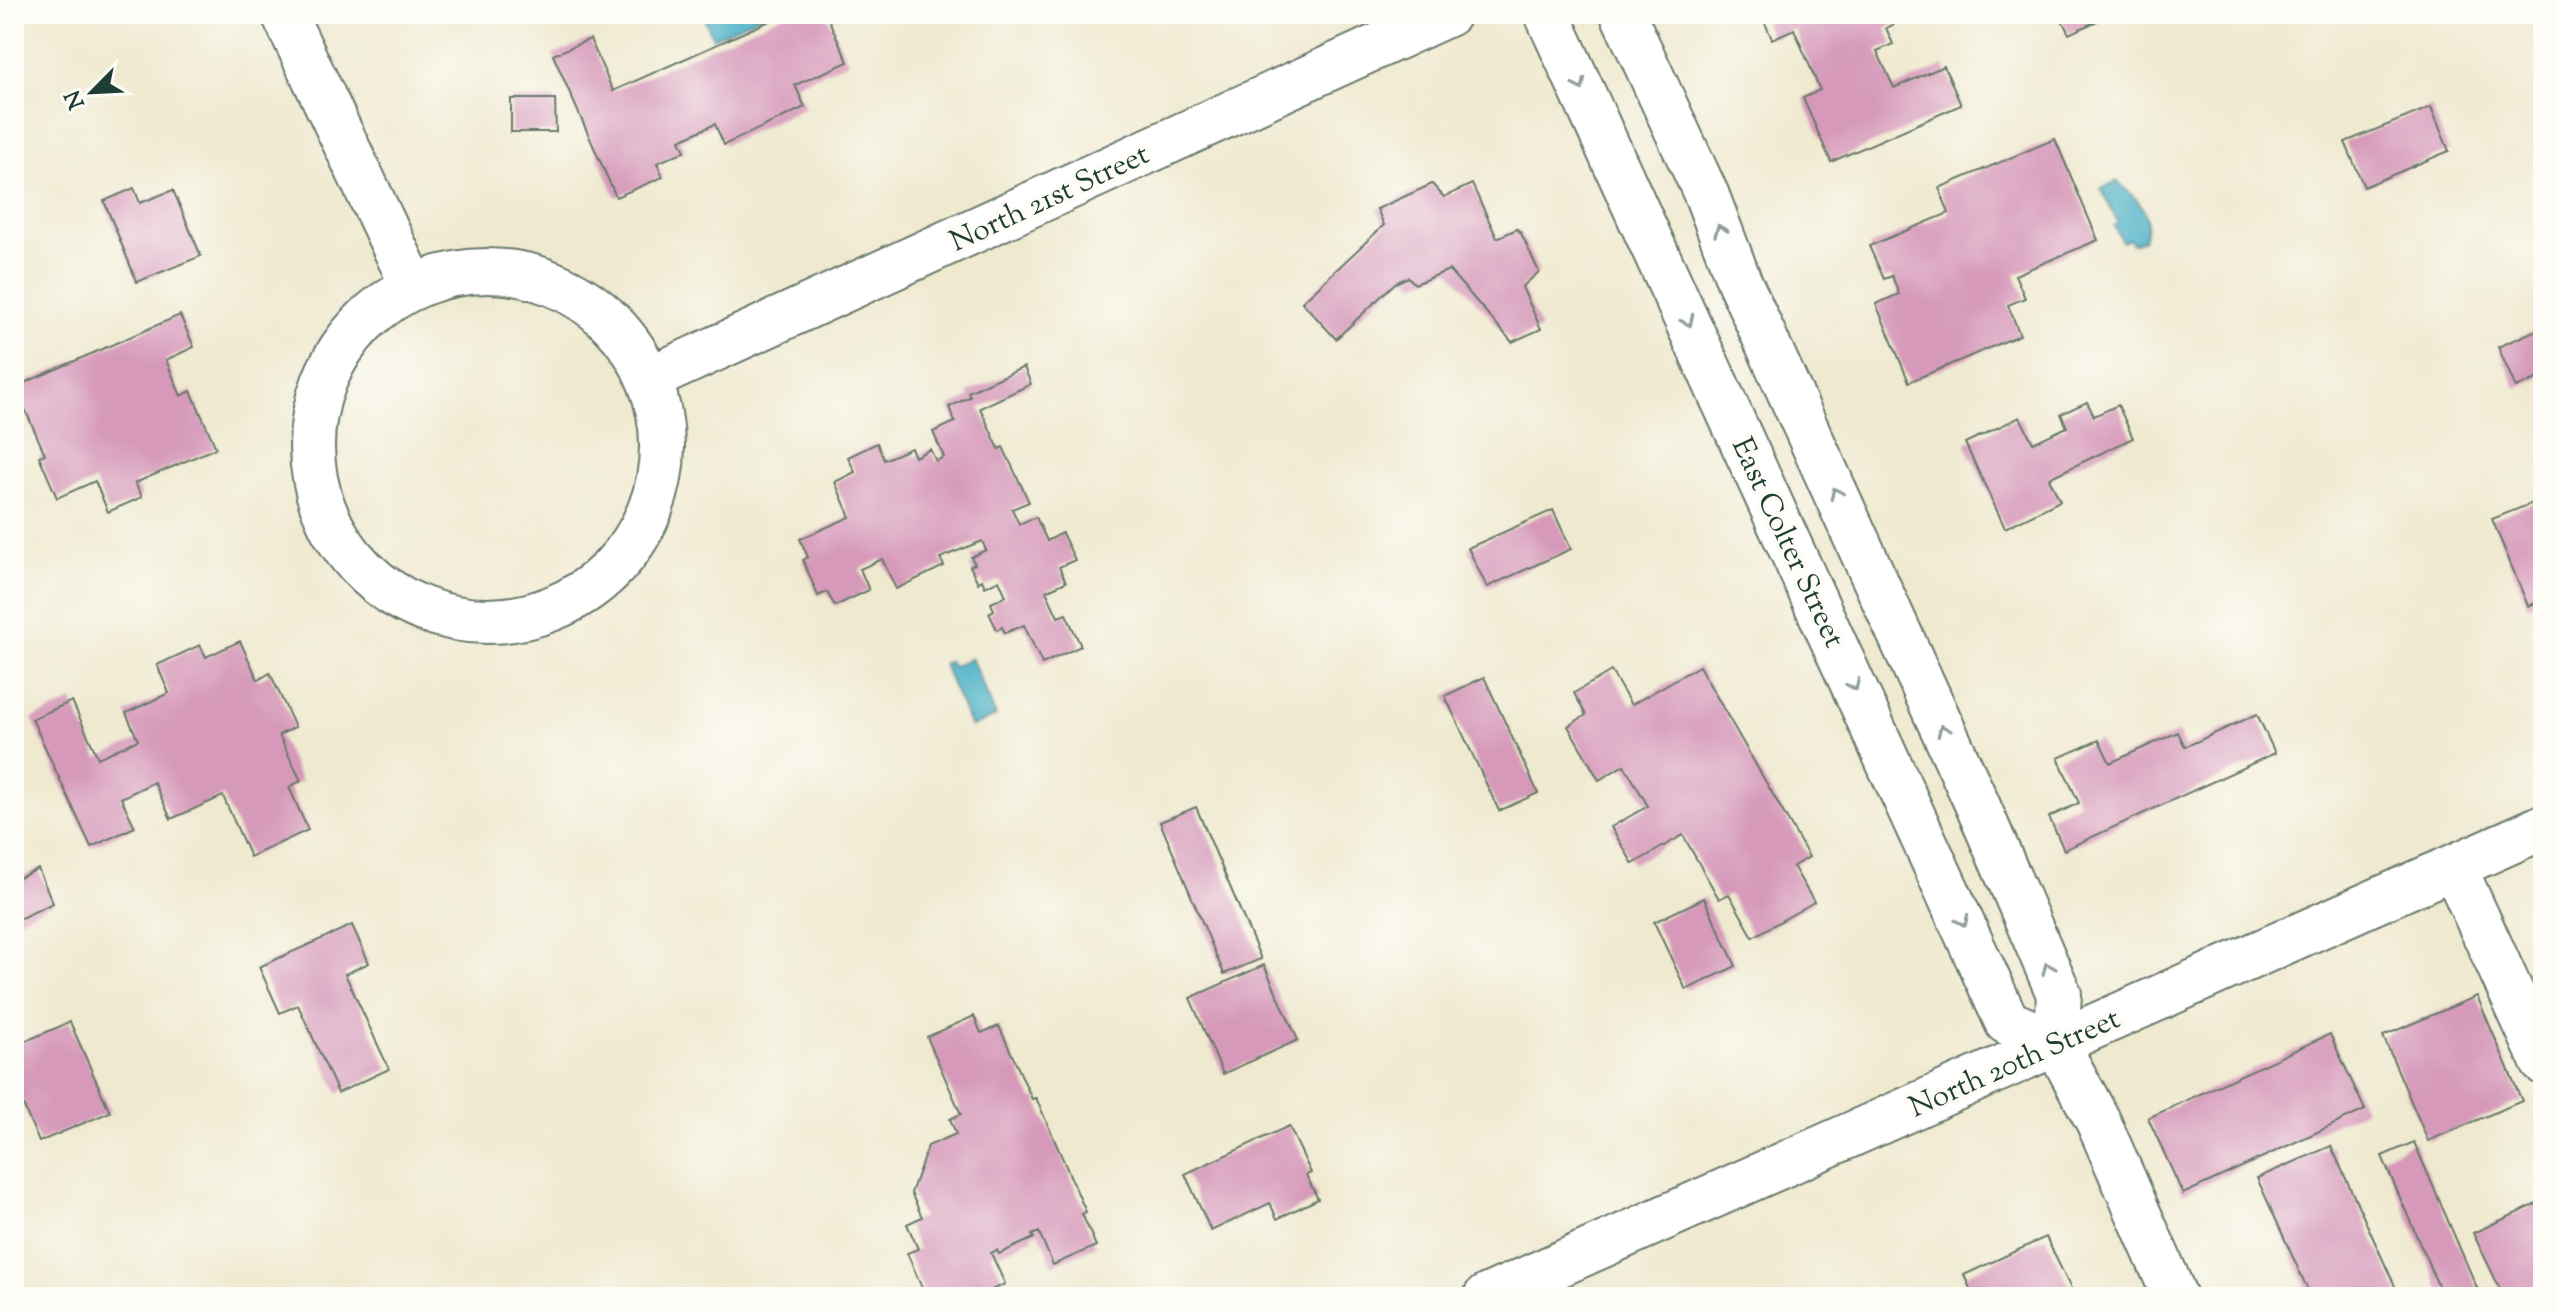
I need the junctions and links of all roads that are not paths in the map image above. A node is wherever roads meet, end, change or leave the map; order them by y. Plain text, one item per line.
1 (284, 14) edge
2 (1448, 14) edge
3 (1547, 14) edge
4 (1623, 14) edge
5 (413, 286) junction
6 (649, 379) junction
7 (2543, 827) edge
8 (2454, 867) junction
9 (2056, 1043) junction
10 (2543, 1062) edge
11 (1495, 1295) edge
12 (2175, 1297) edge

1 - 5 street
2 - 6 street, North 21st Street
3 -> 9 street, East Colter Street
9 -> 4 street, East Colter Street
5 - 6 street
5 - 6 street
7 - 8 street, North 20th Street
8 - 9 street, North 20th Street
8 - 10 street
9 - 11 street, North 20th Street
9 - 12 street

